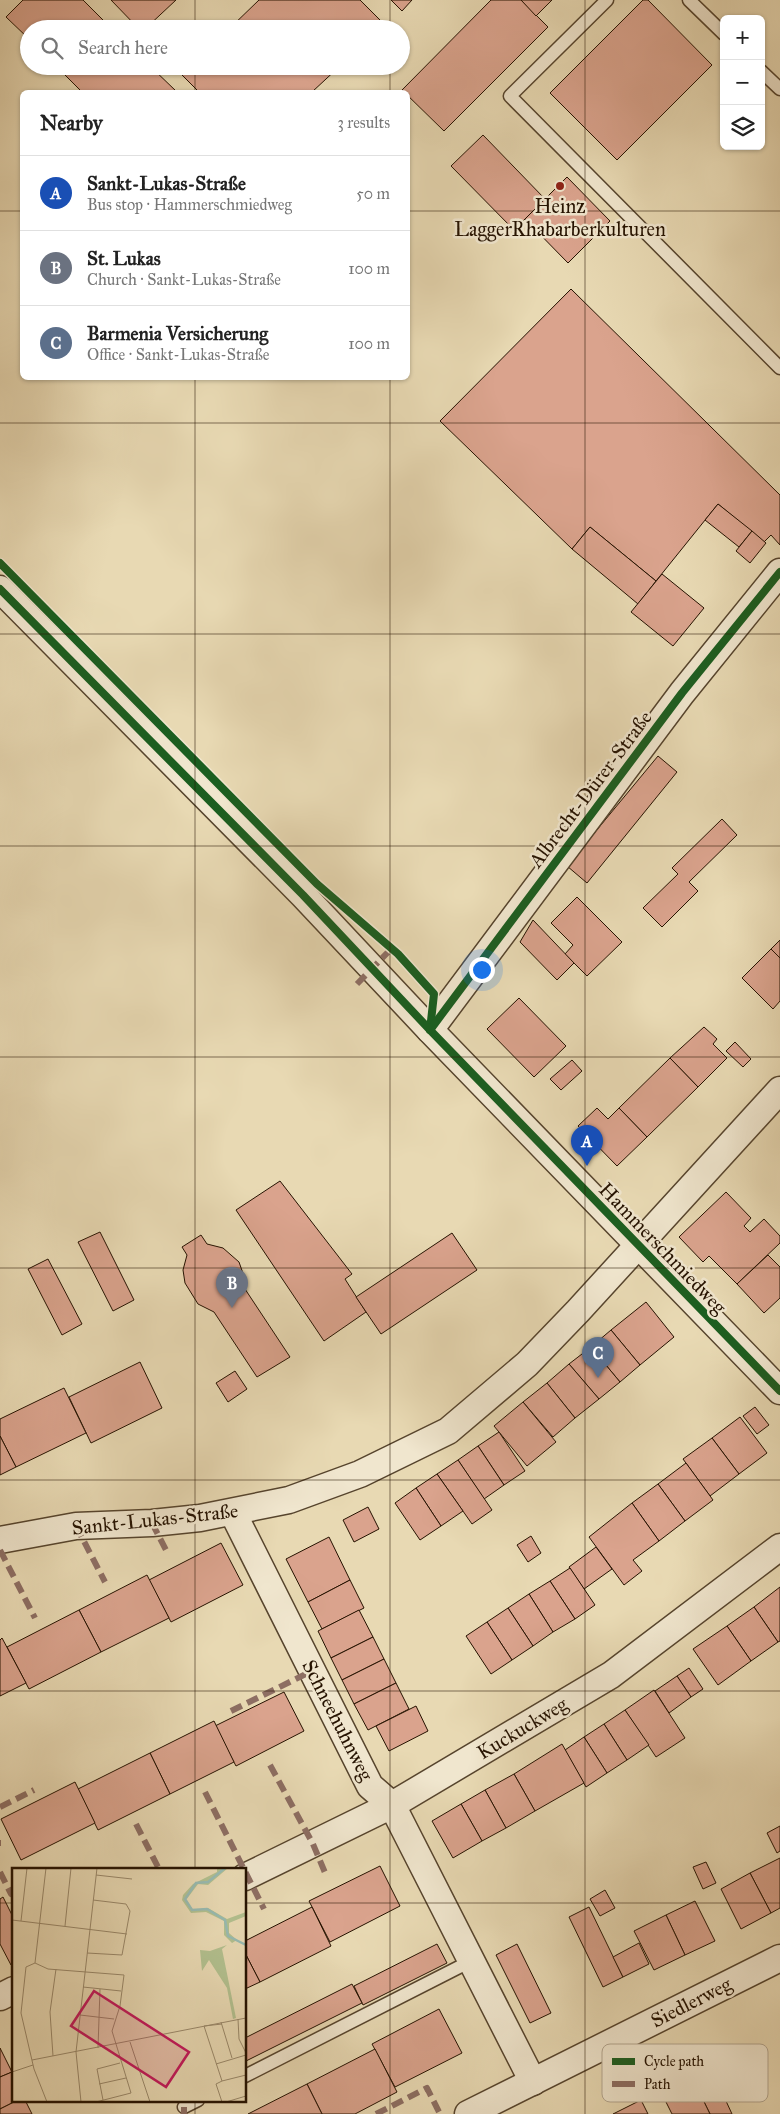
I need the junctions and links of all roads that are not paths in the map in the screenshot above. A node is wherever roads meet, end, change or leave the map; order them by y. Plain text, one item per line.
1 (607, 0) edge
2 (689, 0) edge
3 (720, 30) edge
4 (765, 75) edge
5 (780, 89) edge
6 (780, 368) edge
7 (780, 572) edge
8 (0, 589) edge
9 (430, 1030) junction
10 (780, 1090) edge
11 (640, 1246) junction
12 (780, 1392) edge
13 (233, 1513) junction
14 (0, 1540) edge
15 (780, 1546) edge
16 (392, 1805) junction
17 (246, 1877) edge
18 (780, 1958) edge
19 (471, 1961) junction
20 (12, 1991) edge
21 (0, 1997) edge
22 (609, 2044) edge
23 (602, 2047) edge
24 (246, 2075) edge
25 (533, 2082) junction
26 (194, 2102) edge
27 (184, 2107) dead end
28 (468, 2114) edge

1 - 6 lane
2 - 3 lane
4 - 5 lane
7 - 9 street, Albrecht-Dürer-Straße
8 - 9 street, Hammerschmiedweg
9 - 11 street, Hammerschmiedweg
10 - 11 street, Sankt-Lukas-Straße
11 - 12 street, Hammerschmiedweg
11 - 13 street, Sankt-Lukas-Straße
13 - 14 street, Sankt-Lukas-Straße
13 - 16 street, Schneehuhnweg
15 - 16 street, Kuckuckweg
16 - 17 street, Kuckuckweg
16 - 19 street, Schneehuhnweg
18 - 22 street, Siedlerweg
19 - 24 lane
19 - 25 street, Schneehuhnweg
20 - 21 street
23 - 25 street, Siedlerweg
25 - 28 street, Siedlerweg
26 - 27 lane

